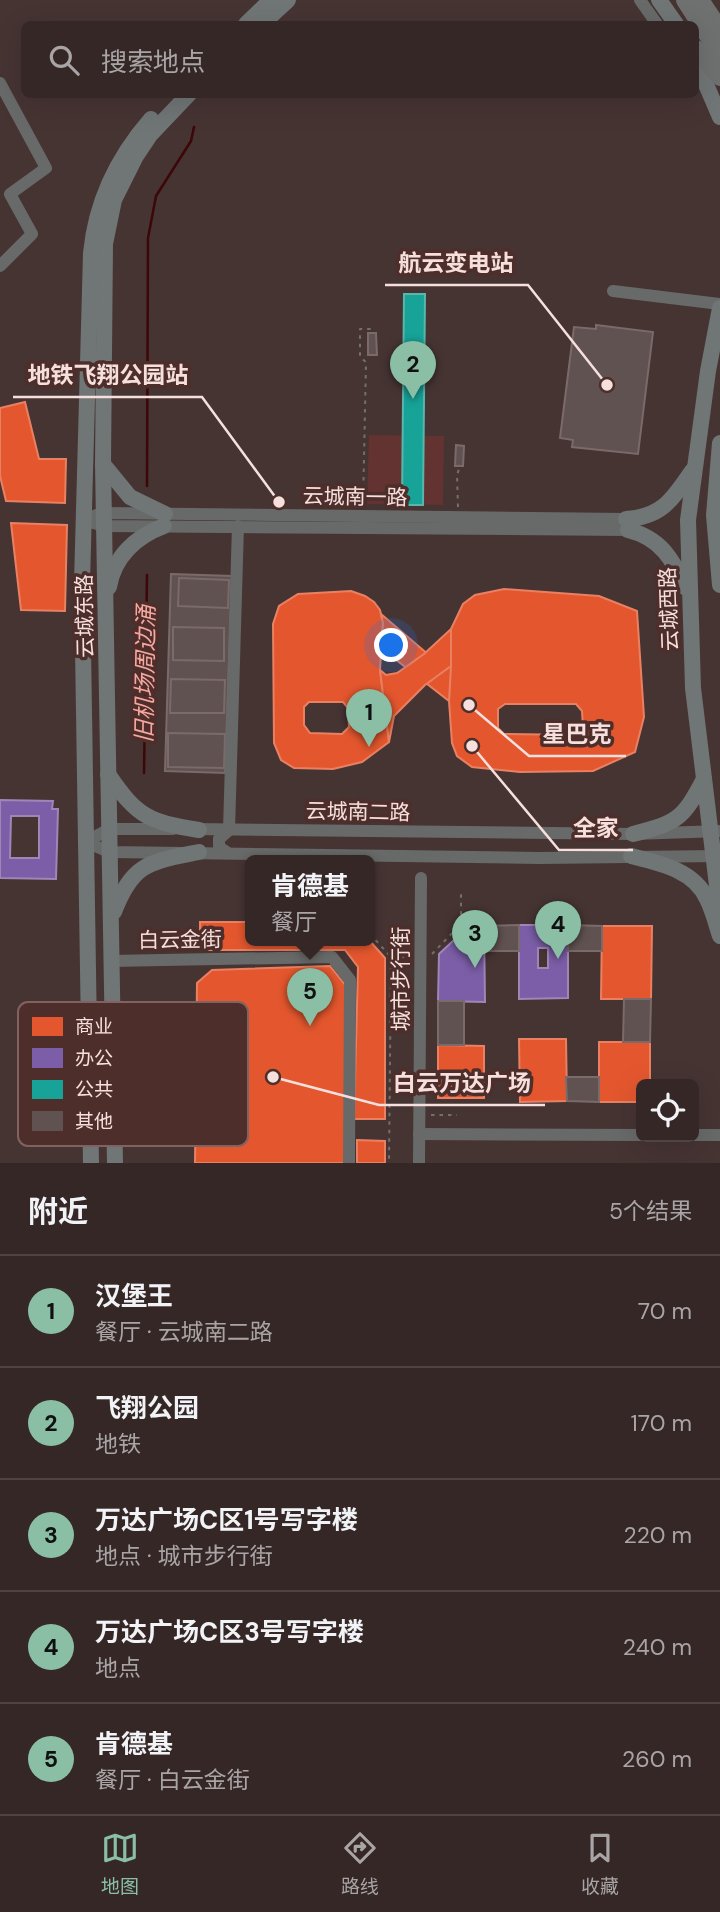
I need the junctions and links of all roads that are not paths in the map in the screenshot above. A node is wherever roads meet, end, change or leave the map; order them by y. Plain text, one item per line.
1 (271, 0) edge
2 (288, 0) edge
3 (640, 0) edge
4 (659, 0) edge
5 (685, 0) edge
6 (700, 0) edge
7 (715, 0) edge
8 (720, 9) edge
9 (249, 21) edge
10 (265, 21) edge
11 (655, 21) edge
12 (674, 21) edge
13 (699, 21) edge
14 (699, 22) edge
15 (720, 30) edge
16 (699, 54) edge
17 (720, 54) edge
18 (699, 70) edge
19 (720, 78) edge
20 (0, 83) edge
21 (699, 84) edge
22 (170, 98) edge
23 (186, 98) edge
24 (717, 109) edge
25 (0, 266) edge
26 (613, 291) dead end
27 (720, 306) edge
28 (720, 443) edge
29 (103, 464) junction
30 (694, 468) junction
31 (83, 520) junction
32 (104, 520) junction
33 (164, 520) junction
34 (627, 525) junction
35 (238, 526) junction
36 (105, 581) junction
37 (82, 583) junction
38 (720, 585) edge
39 (688, 594) junction
40 (106, 603) junction
41 (108, 774) junction
42 (704, 779) junction
43 (720, 790) edge
44 (109, 829) junction
45 (199, 830) junction
46 (229, 830) junction
47 (715, 831) edge
48 (633, 834) junction
49 (86, 842) junction
50 (109, 852) junction
51 (200, 852) junction
52 (228, 853) junction
53 (352, 855) edge
54 (375, 855) edge
55 (631, 856) junction
56 (717, 856) edge
57 (421, 878) dead end
58 (720, 909) edge
59 (110, 921) junction
60 (720, 936) edge
61 (110, 961) junction
62 (88, 1002) edge
63 (111, 1002) edge
64 (419, 1134) junction
65 (636, 1135) edge
66 (699, 1135) edge
67 (720, 1135) edge
68 (349, 1163) edge
69 (419, 1163) edge

1 - 9 main road
2 - 10 main road
3 - 11 street
4 - 12 main road
5 - 13 highway
6 - 15 highway
7 - 8 highway
14 - 17 highway
16 - 19 highway
18 - 24 main road
20 - 25 street
21 - 24 street
22 - 31 main road, 云城东路
23 - 29 main road, 云城东路
26 - 27 street
27 - 30 main road, 云城西路
28 - 38 main road
29 - 32 main road, 云城东路
29 - 33 main road
30 - 34 main road
30 - 39 main road, 云城西路
31 - 32 street, 云城南一路
31 - 37 main road, 云城东路
32 - 33 street, 云城南一路
32 - 36 main road, 云城东路
33 - 34 street, 云城南一路
33 - 35 street, 云城南一路
33 - 40 main road
34 - 35 street, 云城南一路
34 - 39 main road
35 - 46 street
36 - 37 main road
36 - 40 main road, 云城东路
37 - 49 main road, 云城东路
39 - 42 main road, 云城西路
40 - 41 main road, 云城东路
41 - 44 main road, 云城东路
41 - 45 main road
42 - 43 main road
42 - 47 main road, 云城西路
42 - 48 main road
44 - 45 street, 云城南二路
44 - 49 street
44 - 50 main road, 云城东路
45 - 46 street, 云城南二路
46 - 48 street, 云城南二路
46 - 52 street
47 - 48 street, 云城南二路
47 - 56 main road, 云城西路
49 - 50 street
49 - 62 main road, 云城东路
50 - 51 street, 云城南二路
50 - 59 main road, 云城东路
51 - 52 street, 云城南二路
51 - 59 main road
52 - 53 street, 云城南二路
54 - 55 street, 云城南二路
55 - 56 street, 云城南二路
55 - 60 main road
56 - 58 main road, 云城西路
57 - 64 street, 城市步行街
59 - 61 main road, 云城东路
61 - 63 main road, 云城东路
61 - 68 street, 白云金街
64 - 65 street
64 - 69 street, 城市步行街
66 - 67 street

